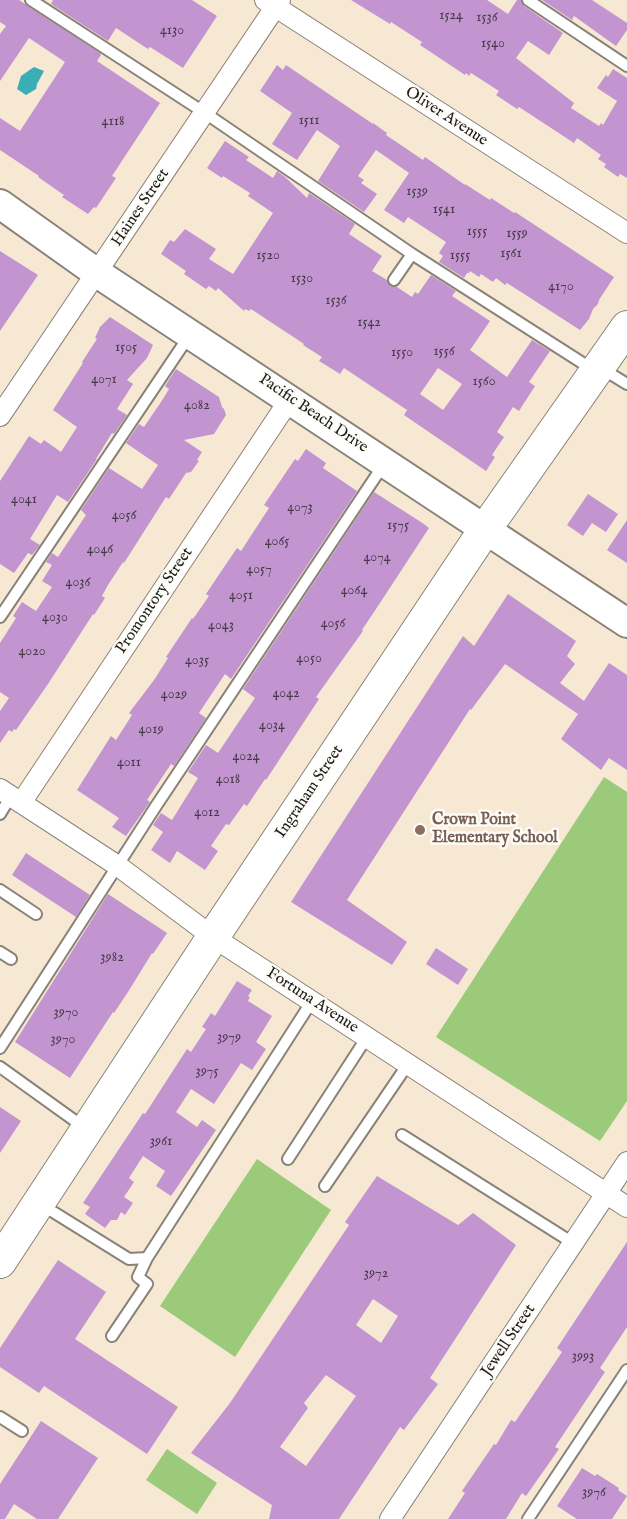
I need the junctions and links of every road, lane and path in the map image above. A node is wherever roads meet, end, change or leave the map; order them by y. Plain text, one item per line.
1 (31, 0) edge
2 (528, 0) edge
3 (274, 2) edge
4 (627, 66) edge
5 (205, 113) junction
6 (0, 204) edge
7 (627, 233) edge
8 (412, 254) junction
9 (97, 273) junction
10 (394, 280) dead end
11 (627, 327) edge
12 (191, 333) junction
13 (597, 369) junction
14 (627, 384) edge
15 (290, 399) junction
16 (0, 416) edge
17 (384, 462) junction
18 (486, 528) junction
19 (0, 617) edge
20 (627, 623) edge
21 (11, 796) edge
22 (0, 814) edge
23 (118, 866) junction
24 (0, 890) edge
25 (36, 914) dead end
26 (213, 937) junction
27 (0, 951) edge
28 (11, 959) dead end
29 (312, 1001) junction
30 (367, 1037) junction
31 (0, 1048) edge
32 (408, 1064) junction
33 (0, 1067) edge
34 (87, 1130) junction
35 (402, 1135) dead end
36 (288, 1159) dead end
37 (627, 1162) edge
38 (325, 1186) dead end
39 (606, 1194) junction
40 (39, 1203) junction
41 (627, 1207) edge
42 (573, 1243) junction
43 (147, 1258) junction
44 (0, 1262) edge
45 (112, 1336) dead end
46 (627, 1370) edge
47 (0, 1417) edge
48 (22, 1431) dead end
49 (390, 1519) edge
50 (528, 1519) edge

1 - 5 lane
2 - 4 lane
3 - 5 street, Haines Street
3 - 7 street, Oliver Avenue
5 - 8 lane
5 - 9 street, Haines Street
6 - 9 street, Pacific Beach Drive
8 - 10 lane
8 - 13 lane
9 - 12 street, Pacific Beach Drive
9 - 16 street, Haines Street
11 - 13 main road, Ingraham Street
12 - 15 street, Pacific Beach Drive
12 - 19 lane
13 - 14 lane
13 - 18 main road, Ingraham Street
15 - 17 street, Pacific Beach Drive
15 - 21 street, Promontory Street
17 - 18 street, Pacific Beach Drive
17 - 23 lane
18 - 20 street, Pacific Beach Drive
18 - 26 main road, Ingraham Street
21 - 22 lane
21 - 23 street, Fortuna Avenue
23 - 26 street, Fortuna Avenue
23 - 31 lane
24 - 25 lane
26 - 29 street, Fortuna Avenue
26 - 34 main road, Ingraham Street
27 - 28 lane
29 - 30 street, Fortuna Avenue
29 - 43 lane
30 - 32 street, Fortuna Avenue
30 - 36 lane
32 - 38 lane
32 - 39 street, Fortuna Avenue
33 - 34 lane
34 - 40 main road, Ingraham Street
35 - 42 lane
37 - 39 street, Jewell Street
39 - 41 street, Fortuna Avenue
39 - 42 street, Jewell Street
40 - 43 lane
40 - 44 main road, Ingraham Street
42 - 49 street, Jewell Street
43 - 45 lane
46 - 50 lane
47 - 48 lane

